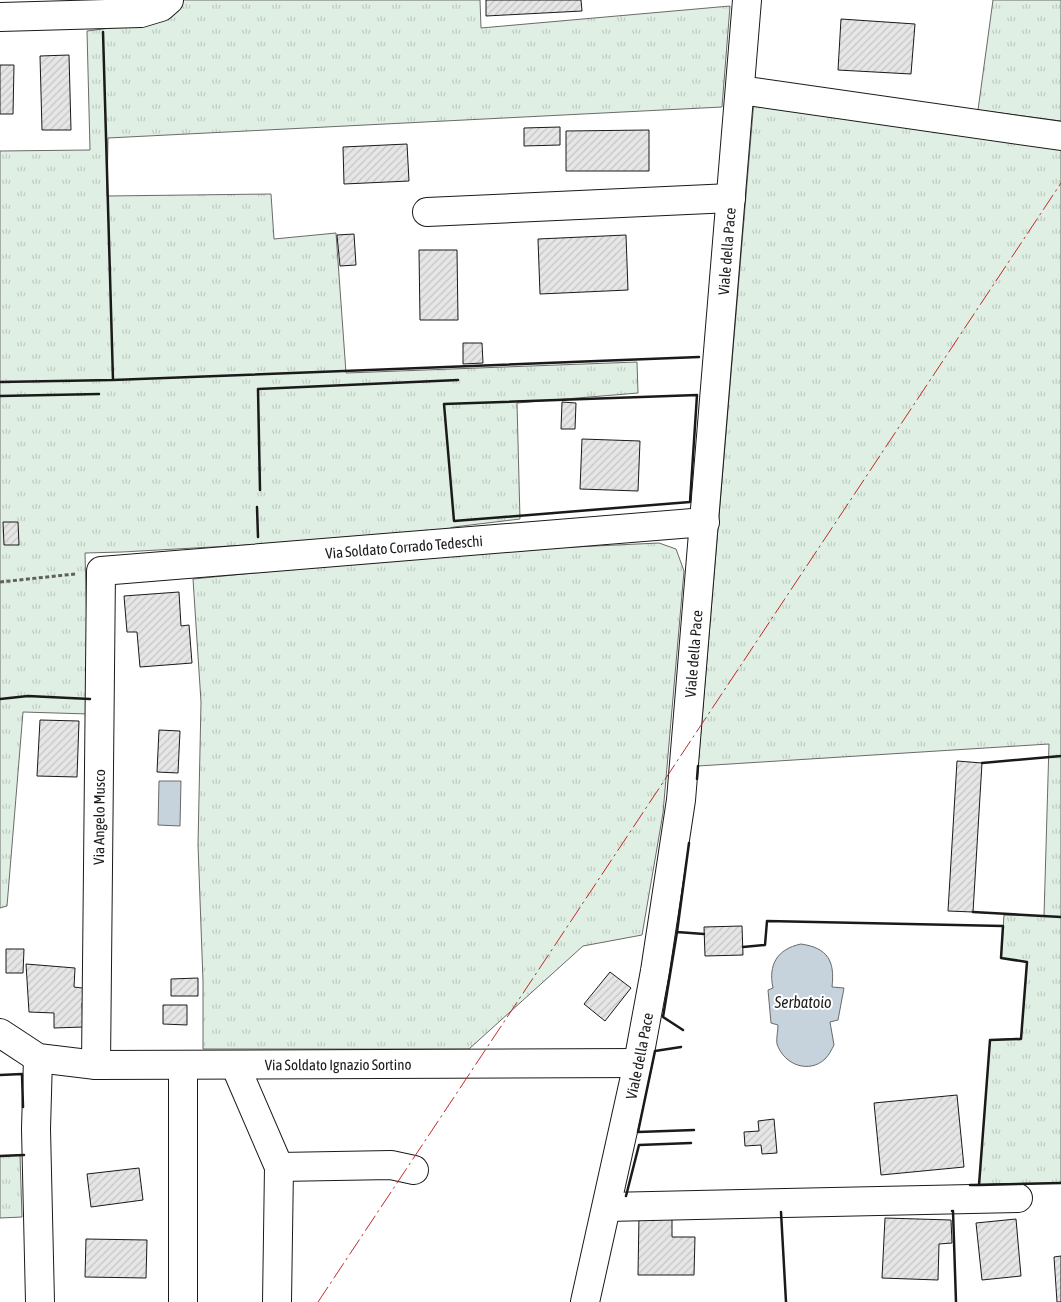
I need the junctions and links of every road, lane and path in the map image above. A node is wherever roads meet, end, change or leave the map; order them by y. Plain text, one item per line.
1 (169, 0) edge
2 (747, 0) edge
3 (0, 17) edge
4 (740, 90) junction
5 (1061, 136) edge
6 (731, 198) junction
7 (427, 212) dead end
8 (705, 522) junction
9 (101, 571) junction
10 (0, 582) edge
11 (0, 1033) edge
12 (38, 1058) junction
13 (638, 1063) junction
14 (96, 1065) junction
15 (183, 1065) junction
16 (235, 1066) junction
17 (279, 1167) junction
18 (414, 1170) dead end
19 (1018, 1198) dead end
20 (607, 1207) junction
21 (40, 1302) edge
22 (183, 1302) edge
23 (277, 1302) edge
24 (585, 1302) edge

1 - 3 street
2 - 4 street, Viale della Pace
4 - 5 street
4 - 6 street, Viale della Pace
6 - 7 street
6 - 8 street, Viale della Pace
8 - 9 street, Via Soldato Corrado Tedeschi
8 - 13 street, Viale della Pace
9 - 10 path
9 - 14 street, Via Angelo Musco
11 - 12 street
12 - 14 street, Via Soldato Ignazio Sortino
12 - 21 street
13 - 16 street, Via Soldato Ignazio Sortino
13 - 20 street, Viale della Pace
14 - 15 street, Via Soldato Ignazio Sortino
15 - 16 street, Via Soldato Ignazio Sortino
15 - 22 street
16 - 17 street
17 - 18 street
17 - 23 street
19 - 20 street
20 - 24 street, Viale della Pace

